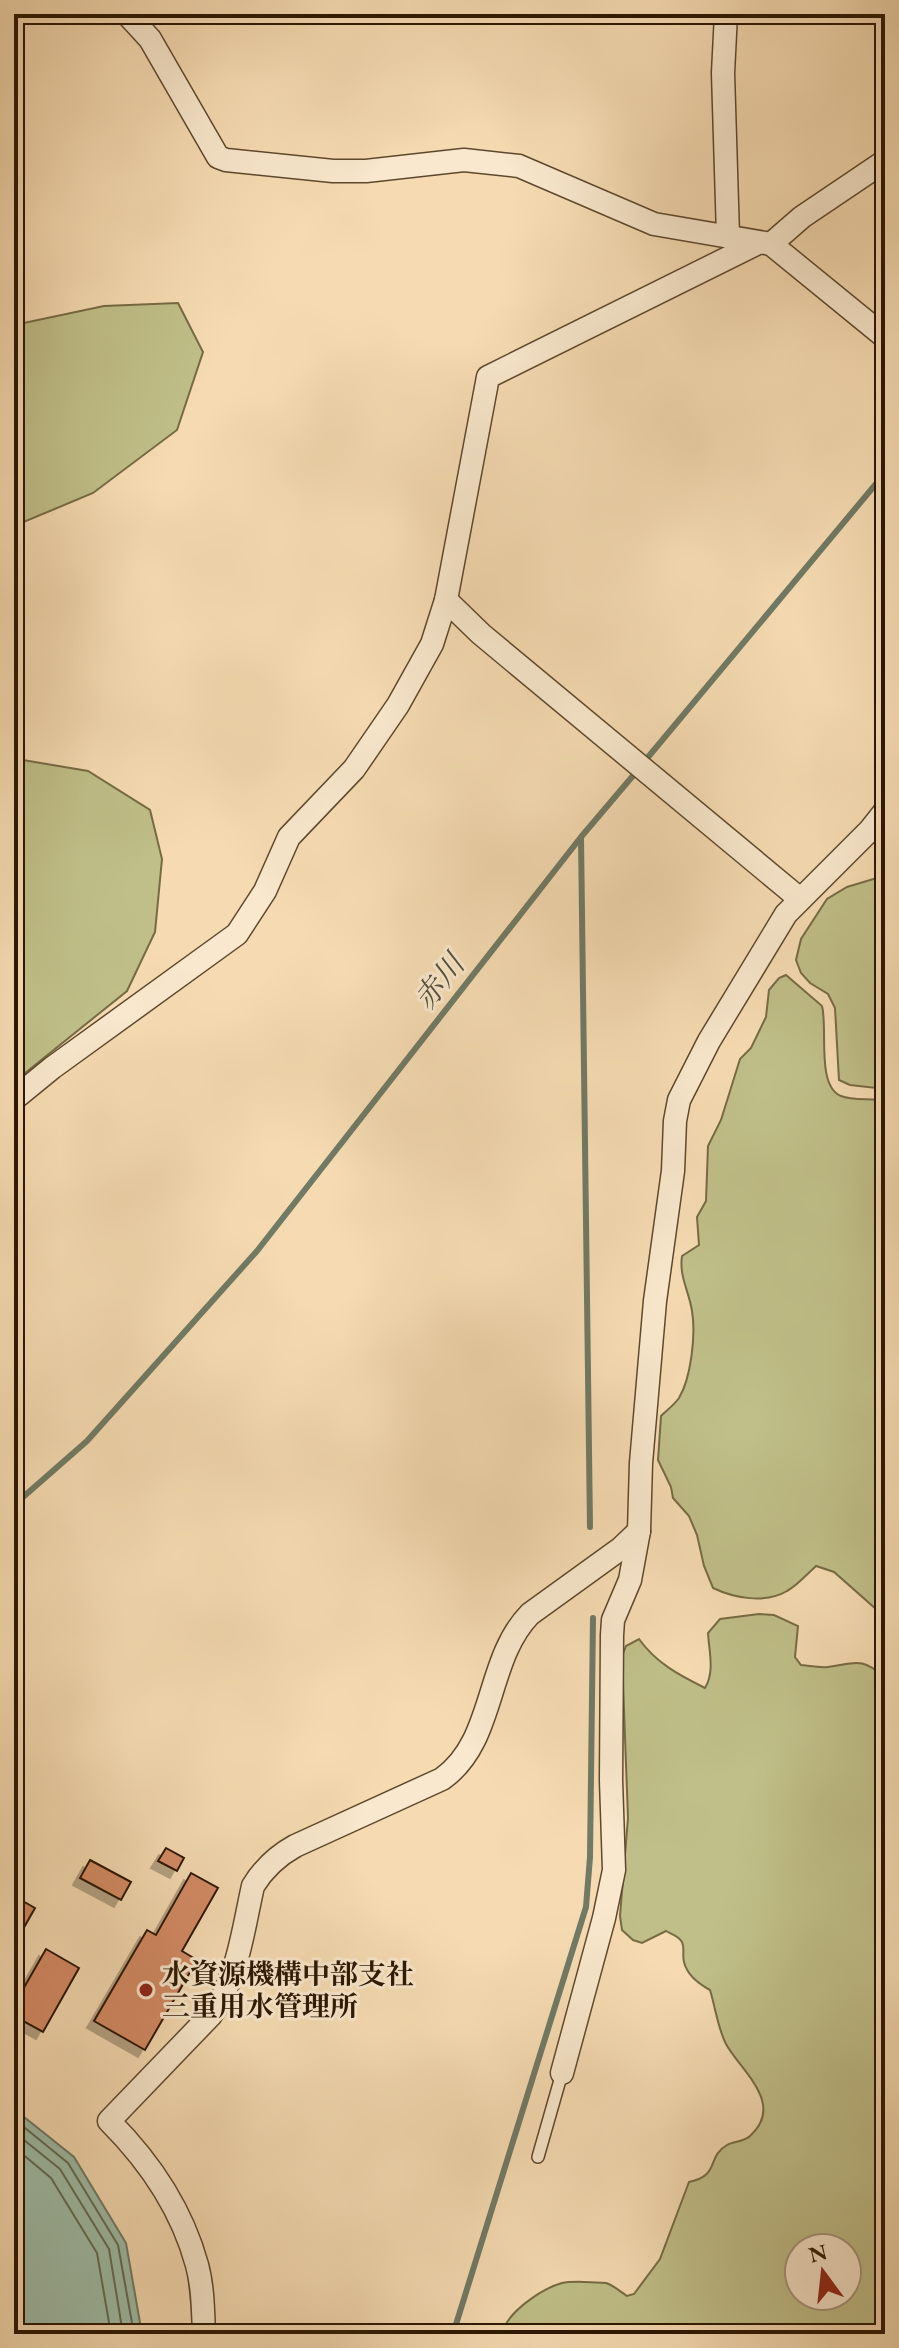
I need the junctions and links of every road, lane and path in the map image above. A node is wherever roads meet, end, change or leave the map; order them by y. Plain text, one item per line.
1 (127, 14) edge
2 (726, 14) edge
3 (885, 161) edge
4 (728, 236) junction
5 (765, 244) junction
6 (885, 337) edge
7 (446, 600) junction
8 (885, 811) edge
9 (800, 899) junction
10 (14, 1099) edge
11 (639, 1531) junction
12 (562, 2073) joint
13 (538, 2157) dead end
14 (204, 2334) edge

1 - 4 street
2 - 4 street
3 - 5 street
4 - 5 street
5 - 6 street
5 - 7 street
7 - 9 street
7 - 10 street
8 - 9 street
9 - 11 street
11 - 12 street
11 - 14 street
12 - 13 lane

